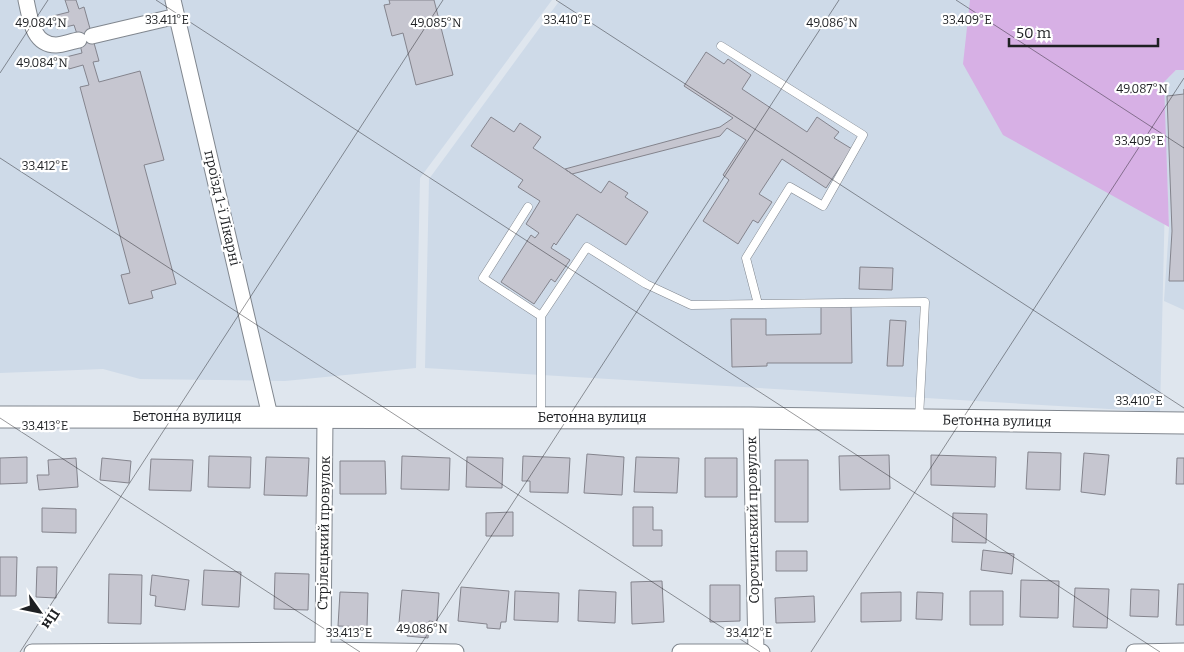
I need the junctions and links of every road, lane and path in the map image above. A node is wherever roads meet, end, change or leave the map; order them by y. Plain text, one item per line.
1 (26, 0) edge
2 (174, 0) edge
3 (177, 16) junction
4 (721, 46) dead end
5 (528, 207) dead end
6 (758, 304) junction
7 (541, 316) junction
8 (0, 416) edge
9 (270, 416) junction
10 (325, 416) junction
11 (541, 417) junction
12 (751, 418) junction
13 (919, 420) junction
14 (1184, 423) edge
15 (323, 650) junction
16 (1184, 651) edge
17 (32, 652) edge
18 (456, 652) edge
19 (680, 652) edge
20 (758, 652) edge
21 (1134, 652) edge

1 - 3 street
2 - 3 street, проїзд 1-ї Лікарні
3 - 9 street, проїзд 1-ї Лікарні
4 - 6 lane
5 - 7 lane
6 - 7 lane
6 - 13 lane
7 - 11 lane
8 - 9 street, Бетонна вулиця
9 - 10 street, Бетонна вулиця
10 - 11 street, Бетонна вулиця
10 - 15 street, Стрілецький провулок
11 - 12 street, Бетонна вулиця
12 - 13 street, Бетонна вулиця
12 - 20 street, Сорочинський провулок
13 - 14 street, Бетонна вулиця
15 - 17 street
15 - 18 street
16 - 21 street
19 - 20 street

